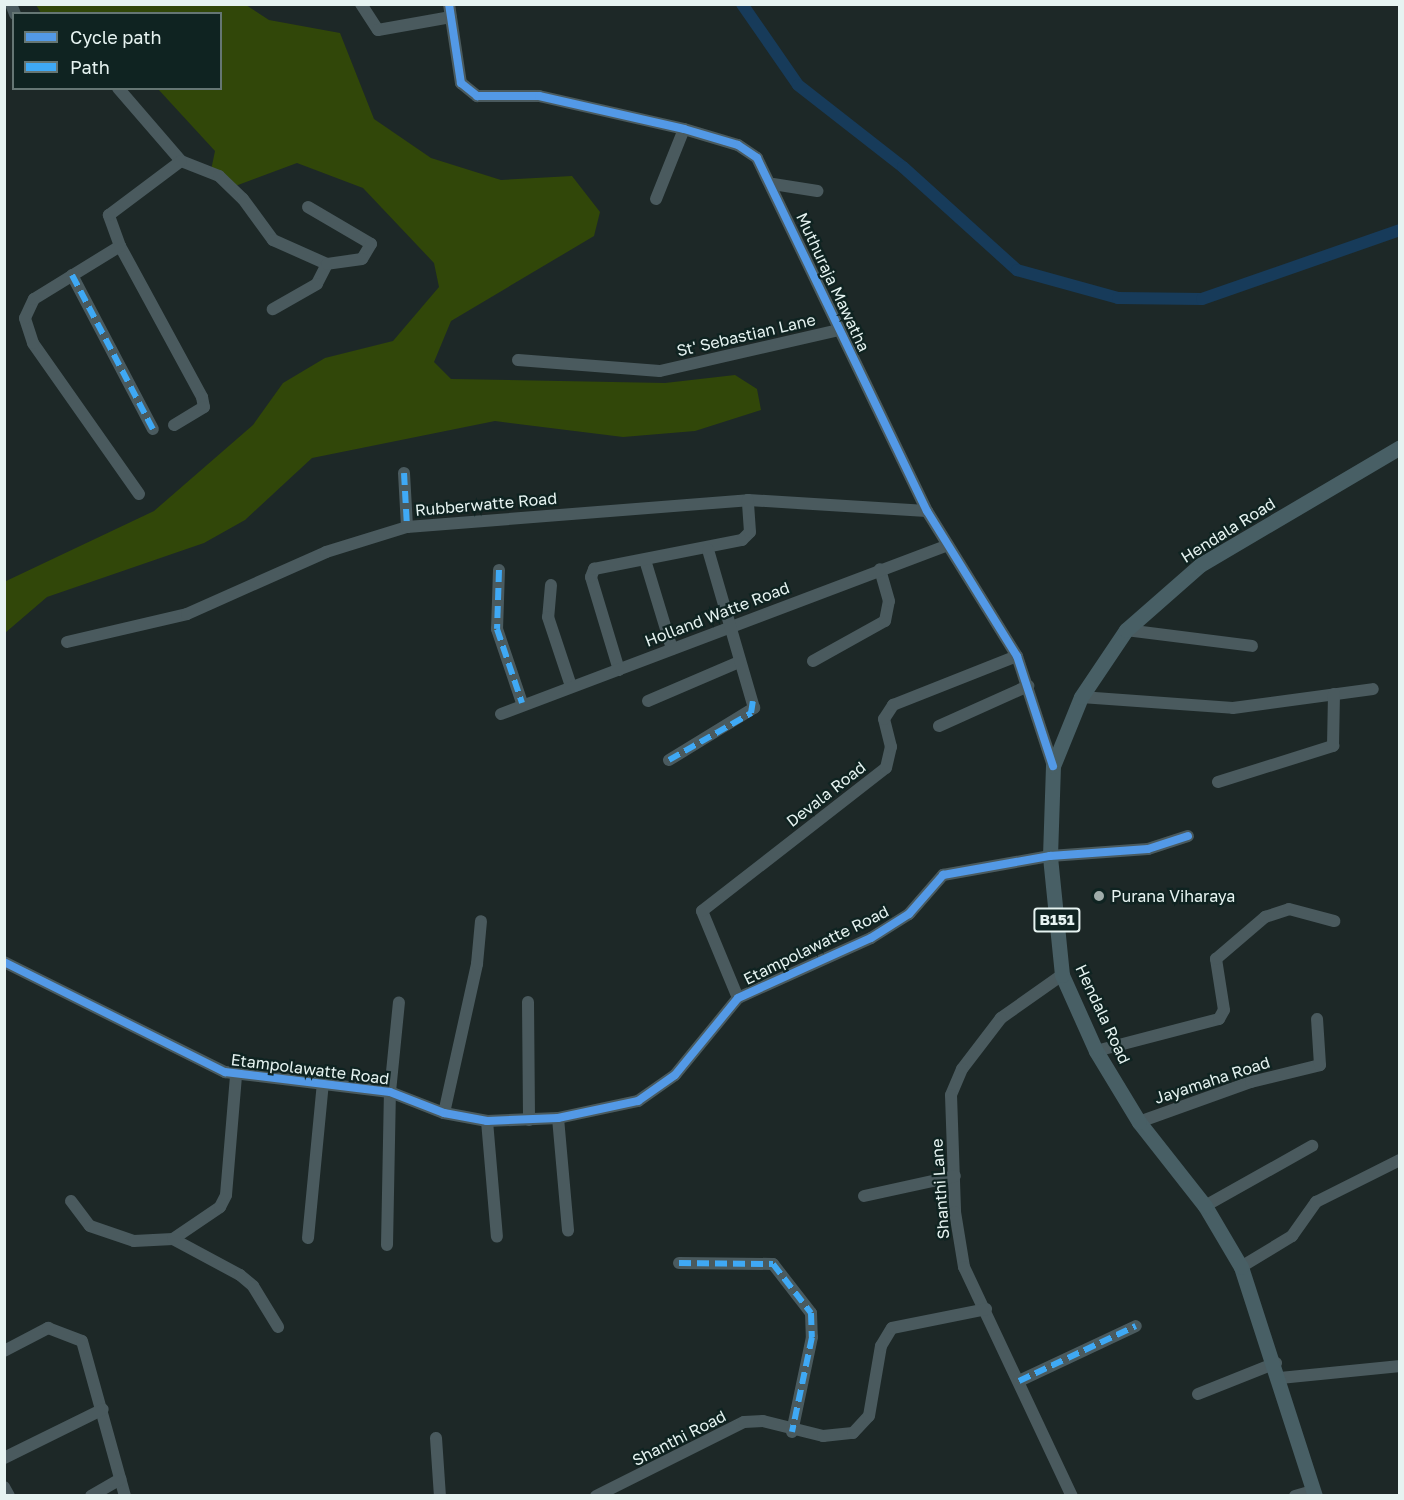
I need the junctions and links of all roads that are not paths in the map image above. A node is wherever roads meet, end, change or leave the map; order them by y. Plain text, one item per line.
1 (361, 4) edge
2 (450, 11) edge
3 (120, 90) edge
4 (684, 129) junction
5 (181, 160) junction
6 (773, 183) junction
7 (817, 190) dead end
8 (656, 199) dead end
9 (308, 207) dead end
10 (120, 246) junction
11 (327, 264) junction
12 (72, 275) junction
13 (273, 309) dead end
14 (839, 330) junction
15 (518, 360) dead end
16 (174, 425) dead end
17 (153, 429) dead end
18 (1400, 447) edge
19 (404, 474) dead end
20 (139, 494) dead end
21 (748, 500) junction
22 (927, 511) junction
23 (407, 527) junction
24 (946, 546) junction
25 (708, 550) junction
26 (645, 560) junction
27 (880, 569) junction
28 (499, 570) dead end
29 (551, 585) dead end
30 (729, 626) junction
31 (1126, 630) junction
32 (67, 642) dead end
33 (1252, 646) dead end
34 (672, 649) junction
35 (1017, 656) junction
36 (813, 661) dead end
37 (739, 662) junction
38 (620, 669) junction
39 (571, 686) junction
40 (1028, 686) junction
41 (1373, 689) dead end
42 (1334, 694) junction
43 (1081, 696) junction
44 (648, 701) dead end
45 (522, 703) junction
46 (501, 714) dead end
47 (939, 726) dead end
48 (669, 760) dead end
49 (1053, 766) junction
50 (1218, 782) dead end
51 (1188, 836) dead end
52 (1050, 856) junction
53 (482, 921) dead end
54 (1334, 921) dead end
55 (4, 962) edge
56 (1062, 975) junction
57 (738, 998) junction
58 (399, 1002) dead end
59 (528, 1002) dead end
60 (1317, 1019) dead end
61 (1096, 1051) junction
62 (236, 1076) junction
63 (323, 1083) junction
64 (390, 1092) junction
65 (444, 1113) junction
66 (558, 1118) junction
67 (529, 1120) junction
68 (487, 1121) junction
69 (1139, 1122) junction
70 (1312, 1146) dead end
71 (1400, 1160) edge
72 (955, 1176) junction
73 (864, 1196) dead end
74 (71, 1201) dead end
75 (1205, 1206) junction
76 (568, 1231) dead end
77 (497, 1237) dead end
78 (173, 1239) junction
79 (308, 1239) dead end
80 (387, 1245) dead end
81 (679, 1263) dead end
82 (1241, 1267) junction
83 (986, 1309) junction
84 (1136, 1326) dead end
85 (278, 1327) dead end
86 (4, 1351) edge
87 (1400, 1366) edge
88 (1278, 1371) junction
89 (1019, 1382) junction
90 (1198, 1394) dead end
91 (103, 1409) junction
92 (792, 1432) junction
93 (436, 1438) dead end
94 (4, 1458) edge
95 (121, 1479) junction
96 (1314, 1493) edge
97 (91, 1496) edge
98 (125, 1496) edge
99 (440, 1496) edge
100 (596, 1496) edge
101 (1072, 1496) edge
102 (1295, 1496) edge

1 - 2 street
2 - 4 street, Muthuraja Mawatha
3 - 5 street
4 - 6 street, Muthuraja Mawatha
4 - 8 street
5 - 10 street
5 - 11 street
6 - 7 street
6 - 14 street, Muthuraja Mawatha
9 - 11 street
10 - 12 street
10 - 16 street
11 - 13 street
12 - 17 street
12 - 20 street
14 - 15 street, St' Sebastian Lane
14 - 22 street, Muthuraja Mawatha
18 - 31 main road, Hendala Road / B151
19 - 23 street
21 - 22 street, Rubberwatte Road
21 - 23 street, Rubberwatte Road
21 - 25 street
22 - 24 street, Muthuraja Mawatha
23 - 32 street, Rubberwatte Road
24 - 27 street, Holland Watte Road
24 - 35 street, Muthuraja Mawatha
25 - 26 street
25 - 30 street
26 - 34 street
26 - 38 street
27 - 30 street, Holland Watte Road
27 - 36 street
28 - 45 street
29 - 39 street
30 - 34 street, Holland Watte Road
30 - 37 street
31 - 33 street
31 - 43 main road, Hendala Road / B151
34 - 38 street, Holland Watte Road
35 - 40 street, Muthuraja Mawatha
35 - 57 street, Devala Road
37 - 44 street
37 - 48 street
38 - 39 street, Holland Watte Road
39 - 45 street, Holland Watte Road
40 - 47 street
40 - 49 street, Muthuraja Mawatha
41 - 42 street
42 - 43 street
42 - 50 street
43 - 49 main road, Hendala Road / B151
45 - 46 street, Holland Watte Road
49 - 52 main road, Hendala Road / B151
51 - 52 street, Etampolawatte Road
52 - 56 main road, Hendala Road / B151
52 - 57 street, Etampolawatte Road
53 - 65 street
54 - 61 street
55 - 62 street, Etampolawatte Road
56 - 61 main road, Hendala Road / B151
56 - 72 street, Shanthi Lane
57 - 66 street, Etampolawatte Road
58 - 64 street
59 - 67 street
60 - 69 street, Jayamaha Road
61 - 69 main road, Hendala Road / B151
62 - 63 street, Etampolawatte Road
62 - 78 street
63 - 64 street, Etampolawatte Road
63 - 79 street
64 - 65 street, Etampolawatte Road
64 - 80 street
65 - 68 street, Etampolawatte Road
66 - 67 street, Etampolawatte Road
66 - 76 street
67 - 68 street, Etampolawatte Road
68 - 77 street
69 - 75 main road, Hendala Road / B151
70 - 75 street
71 - 82 street
72 - 73 street
72 - 83 street, Shanthi Lane
74 - 78 street
75 - 82 main road, Hendala Road / B151
78 - 85 street
81 - 92 street
82 - 88 main road, Hendala Road / B151
83 - 89 street, Shanthi Lane
83 - 92 street, Shanthi Road
84 - 89 street
86 - 91 street
87 - 88 street
88 - 90 street
88 - 96 main road, Hendala Road / B151
89 - 101 street, Shanthi Lane
91 - 94 street
91 - 95 street
92 - 100 street, Shanthi Road
93 - 99 street
95 - 97 street
95 - 98 street
96 - 102 street

